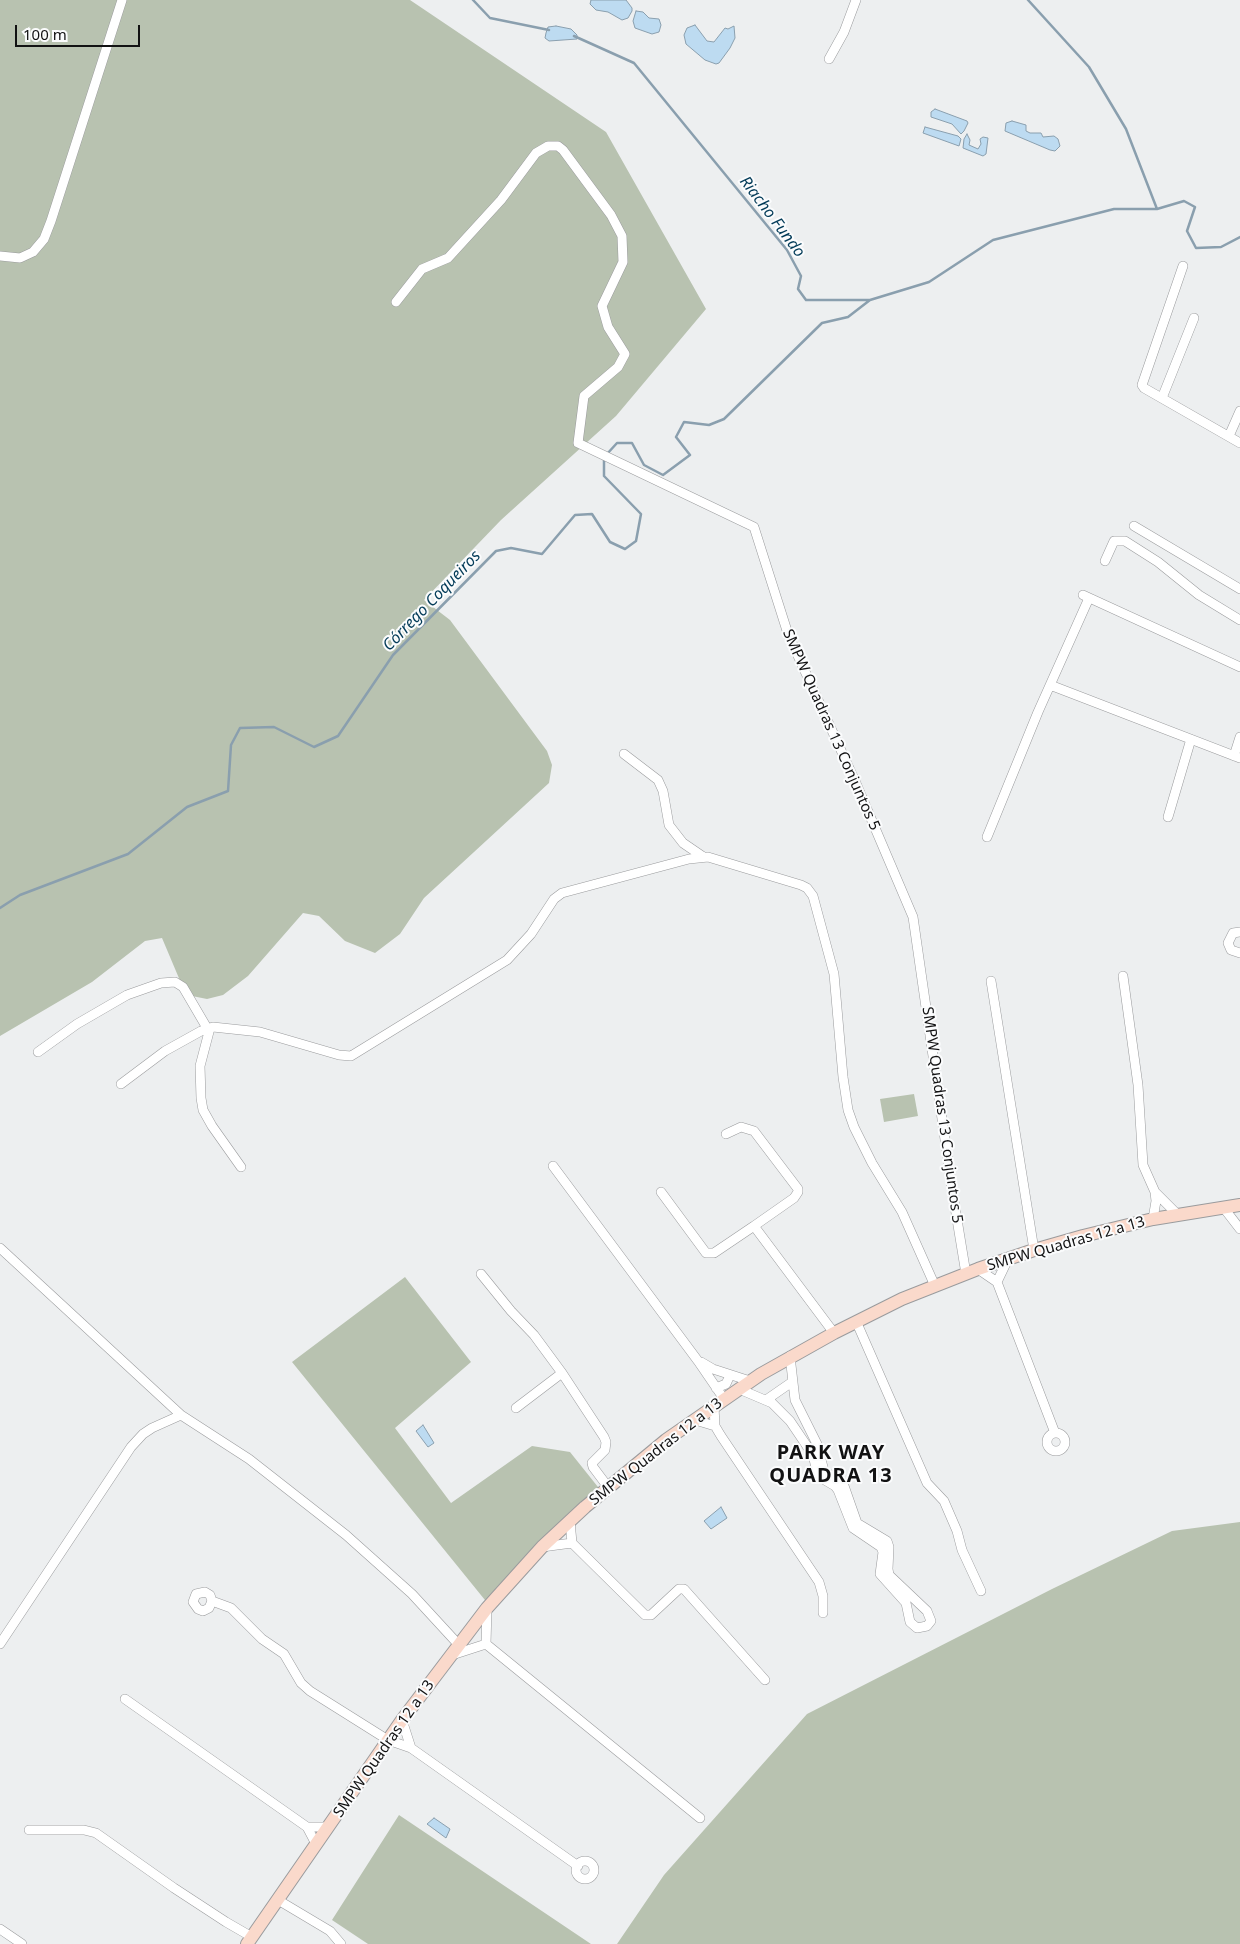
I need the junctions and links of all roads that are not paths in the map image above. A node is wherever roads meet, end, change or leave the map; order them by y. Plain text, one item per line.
1 (122, 0) edge
2 (856, 0) edge
3 (829, 59) dead end
4 (0, 256) edge
5 (1183, 266) dead end
6 (396, 302) dead end
7 (1194, 318) dead end
8 (1162, 398) junction
9 (1240, 411) edge
10 (1229, 436) junction
11 (1240, 443) edge
12 (1134, 526) dead end
13 (1106, 561) dead end
14 (1240, 589) edge
15 (1240, 620) edge
16 (1240, 667) edge
17 (1050, 685) junction
18 (1240, 737) edge
19 (1192, 739) junction
20 (624, 754) dead end
21 (1237, 757) edge
22 (1168, 817) dead end
23 (987, 837) dead end
24 (702, 856) junction
25 (1240, 932) edge
26 (1240, 954) edge
27 (1123, 976) dead end
28 (991, 981) dead end
29 (209, 1028) junction
30 (38, 1052) dead end
31 (121, 1084) dead end
32 (726, 1134) dead end
33 (553, 1166) dead end
34 (241, 1167) dead end
35 (661, 1192) dead end
36 (1155, 1192) junction
37 (1240, 1205) edge
38 (1223, 1207) junction
39 (1178, 1215) junction
40 (1153, 1220) junction
41 (754, 1226) junction
42 (1240, 1229) edge
43 (0, 1248) edge
44 (1034, 1250) junction
45 (1008, 1259) junction
46 (972, 1271) junction
47 (481, 1274) dead end
48 (998, 1282) junction
49 (935, 1286) junction
50 (856, 1321) junction
51 (834, 1332) junction
52 (790, 1356) junction
53 (698, 1361) junction
54 (562, 1373) junction
55 (726, 1373) junction
56 (750, 1381) junction
57 (792, 1382) junction
58 (715, 1386) junction
59 (739, 1389) junction
60 (766, 1400) junction
61 (719, 1402) junction
62 (516, 1408) dead end
63 (181, 1416) junction
64 (694, 1420) junction
65 (715, 1426) junction
66 (1055, 1432) dead end
67 (608, 1487) junction
68 (570, 1522) junction
69 (572, 1544) junction
70 (542, 1548) junction
71 (981, 1591) dead end
72 (212, 1601) dead end
73 (487, 1608) junction
74 (823, 1613) dead end
75 (0, 1644) edge
76 (458, 1644) junction
77 (486, 1644) junction
78 (450, 1656) junction
79 (765, 1680) dead end
80 (125, 1699) dead end
81 (402, 1720) junction
82 (388, 1740) junction
83 (412, 1748) junction
84 (700, 1818) dead end
85 (307, 1827) junction
86 (328, 1827) junction
87 (29, 1830) dead end
88 (316, 1844) junction
89 (578, 1866) dead end
90 (278, 1900) junction
91 (0, 1928) edge
92 (250, 1940) edge
93 (22, 1944) edge
94 (341, 1944) edge

1 - 4 street
2 - 3 street
5 - 8 street
6 - 46 street, SMPW Quadras 13 Conjuntos 5
7 - 8 street
8 - 10 street
9 - 10 street
10 - 11 street
12 - 14 street
13 - 15 street
16 - 17 street
17 - 19 street
17 - 23 street
18 - 21 street
19 - 21 street
19 - 22 street
20 - 24 street
24 - 29 street
24 - 49 street
25 - 26 street
27 - 36 street
28 - 44 street
29 - 30 street
29 - 31 street
29 - 34 street
32 - 41 street
33 - 53 street
35 - 41 street
36 - 39 street
36 - 40 street
37 - 38 street, SMPW Quadras 12 a 13
38 - 39 street, SMPW Quadras 12 a 13
38 - 42 street
39 - 40 street, SMPW Quadras 12 a 13
40 - 44 street, SMPW Quadras 12 a 13
41 - 51 street
43 - 63 street
44 - 45 street, SMPW Quadras 12 a 13
45 - 46 street, SMPW Quadras 12 a 13
45 - 48 street
46 - 48 street
46 - 49 street, SMPW Quadras 12 a 13
47 - 54 street
48 - 66 street
49 - 50 street, SMPW Quadras 12 a 13
50 - 51 street, SMPW Quadras 12 a 13
50 - 71 street
51 - 52 street, SMPW Quadras 12 a 13
52 - 56 street, SMPW Quadras 12 a 13
52 - 57 street
53 - 55 street
53 - 58 street
54 - 62 street
54 - 67 street
55 - 56 street
55 - 58 street
56 - 59 street, SMPW Quadras 12 a 13
57 - 60 street
57 - 60 street
58 - 61 street
59 - 60 street
59 - 61 street, SMPW Quadras 12 a 13
61 - 64 street, SMPW Quadras 12 a 13
61 - 65 street
63 - 75 street
63 - 76 street
64 - 65 street
64 - 67 street, SMPW Quadras 12 a 13
65 - 74 street
67 - 68 street, SMPW Quadras 12 a 13
68 - 69 street
68 - 70 street, SMPW Quadras 12 a 13
69 - 70 street
69 - 79 street
70 - 73 street, SMPW Quadras 12 a 13
72 - 82 street
73 - 76 street, SMPW Quadras 12 a 13
73 - 77 street
76 - 78 street, SMPW Quadras 12 a 13
77 - 78 street
77 - 84 street
78 - 81 street, SMPW Quadras 12 a 13
80 - 85 street
81 - 82 street, SMPW Quadras 12 a 13
81 - 83 street
82 - 83 street
82 - 86 street, SMPW Quadras 12 a 13
83 - 89 street
85 - 86 street
85 - 88 street
86 - 88 street, SMPW Quadras 12 a 13
87 - 92 street
88 - 90 street, SMPW Quadras 12 a 13
90 - 92 street, SMPW Quadras 12 a 13
90 - 94 street
91 - 93 street

